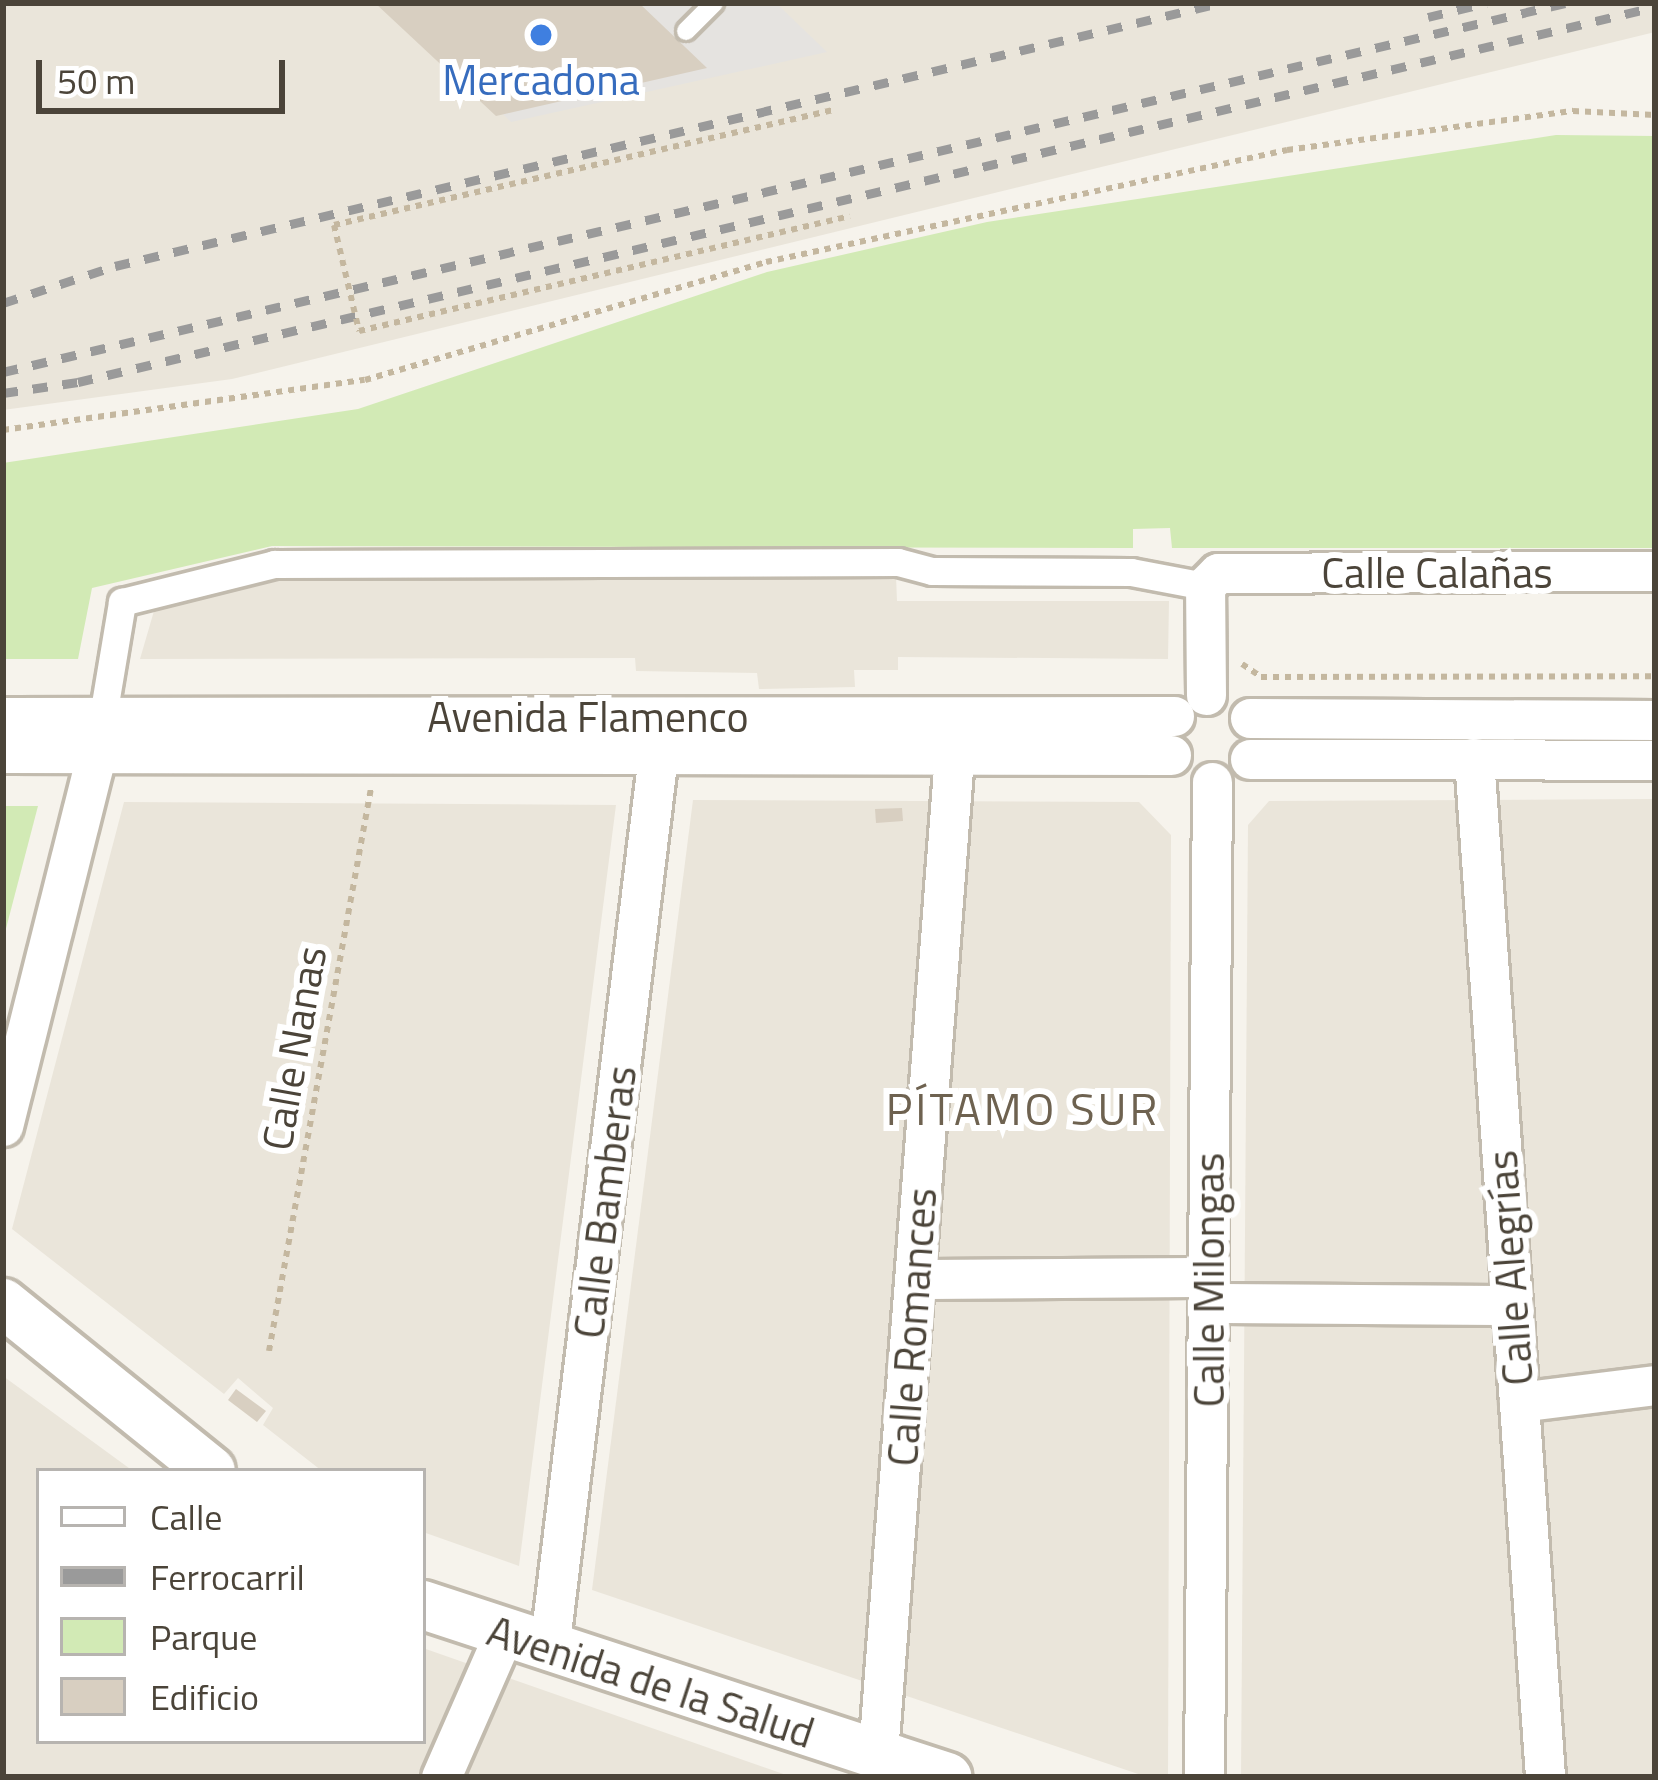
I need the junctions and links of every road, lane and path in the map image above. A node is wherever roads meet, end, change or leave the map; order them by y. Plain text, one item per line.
1 (714, 3) edge
2 (686, 31) dead end
3 (833, 110) dead end
4 (1655, 116) edge
5 (850, 217) dead end
6 (3, 430) edge
7 (1655, 571) edge
8 (1212, 580) junction
9 (3, 717) edge
10 (1250, 718) junction
11 (1655, 720) edge
12 (1184, 722) junction
13 (100, 735) junction
14 (3, 753) edge
15 (376, 754) junction
16 (658, 755) junction
17 (954, 757) junction
18 (1474, 758) junction
19 (1250, 759) junction
20 (1655, 760) edge
21 (1212, 782) junction
22 (3, 1126) edge
23 (915, 1279) junction
24 (1208, 1290) junction
25 (3, 1303) edge
26 (1512, 1305) junction
27 (269, 1351) dead end
28 (1655, 1384) edge
29 (1519, 1402) junction
30 (207, 1468) edge
31 (426, 1606) edge
32 (526, 1643) junction
33 (878, 1753) junction
34 (441, 1777) edge
35 (947, 1777) edge
36 (1204, 1777) edge
37 (1545, 1777) edge

1 - 2 lane
3 - 5 path, bridge
4 - 6 path
7 - 8 street, Calle Calañas
8 - 12 street
8 - 13 street
9 - 13 street, Avenida Flamenco
10 - 11 street
10 - 12 street
10 - 19 street
12 - 13 street, Avenida Flamenco
12 - 17 street, Avenida Flamenco
12 - 21 street
13 - 14 street, Avenida Flamenco
13 - 15 street, Avenida Flamenco
13 - 22 street
15 - 16 street, Avenida Flamenco
15 - 27 path, Calle Nanas
16 - 17 street, Avenida Flamenco
16 - 32 street, Calle Bamberas
17 - 23 street, Calle Romances
18 - 19 street
18 - 20 street
18 - 26 street, Calle Alegrías
19 - 21 street
21 - 24 street, Calle Milongas
23 - 24 street
23 - 33 street, Calle Romances
24 - 26 street
24 - 36 street, Calle Milongas
25 - 30 street
26 - 29 street, Calle Alegrías
28 - 29 street
29 - 37 street, Calle Alegrías
31 - 32 street, Avenida de la Salud
32 - 33 street, Avenida de la Salud
32 - 34 street, Calle Bamberas
33 - 35 street, Avenida de la Salud

